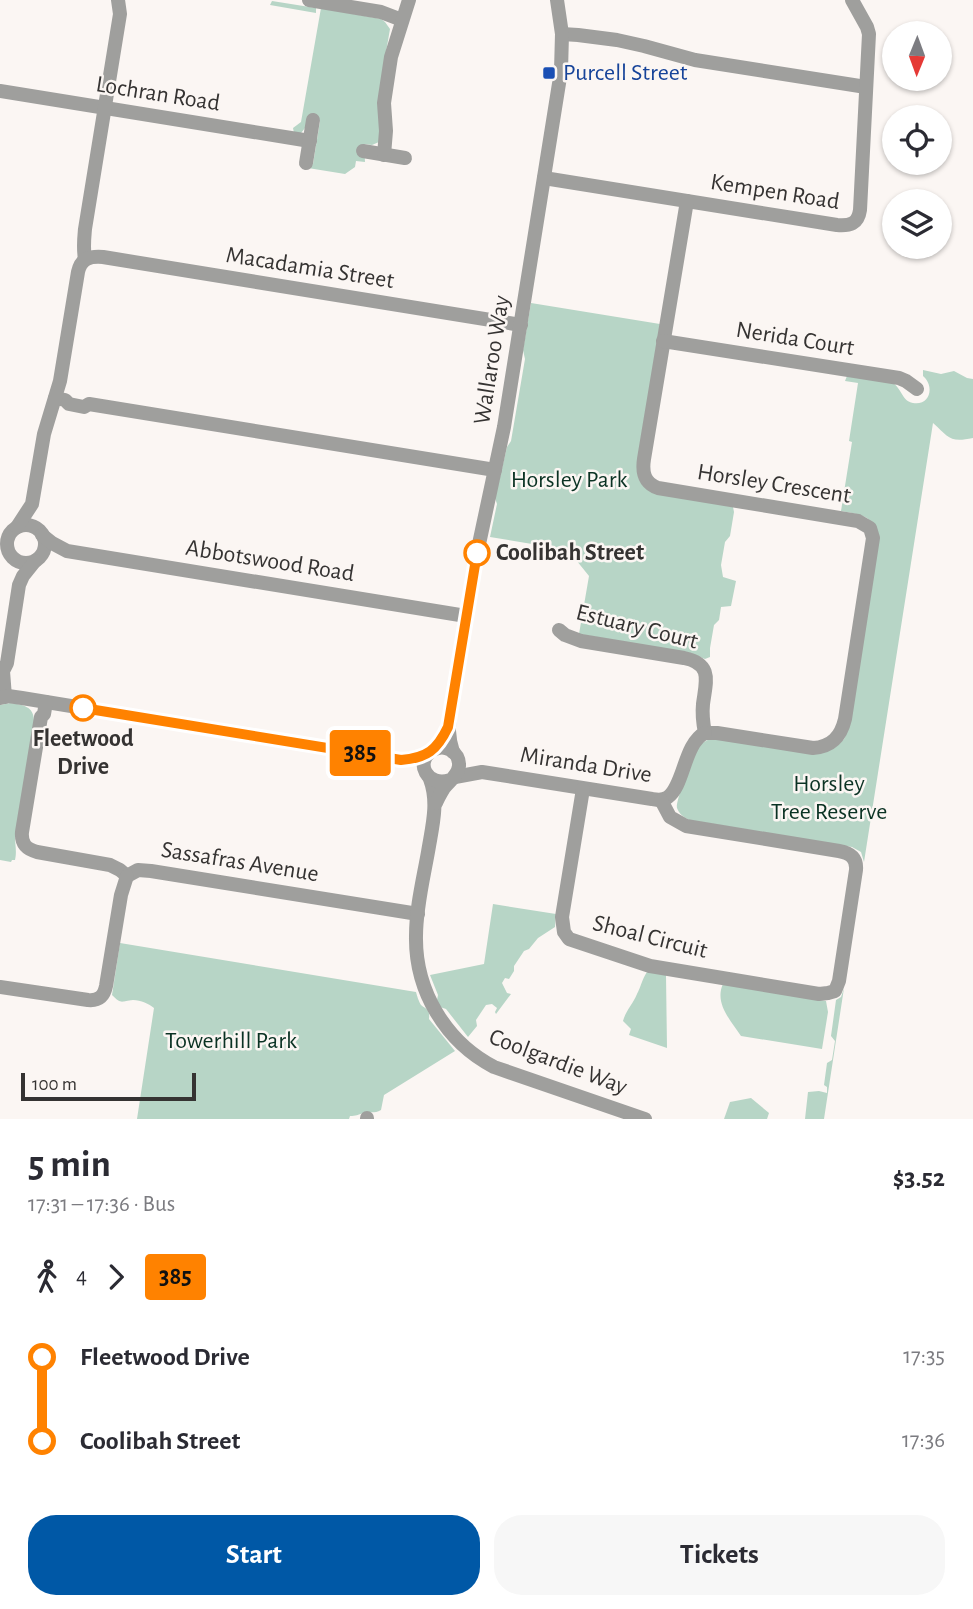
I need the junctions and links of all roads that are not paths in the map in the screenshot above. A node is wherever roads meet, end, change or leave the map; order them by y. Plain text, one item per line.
1 (127, 0) edge
2 (309, 0) edge
3 (410, 0) edge
4 (556, 0) edge
5 (852, 0) edge
6 (119, 7) edge
7 (402, 20) junction
8 (562, 34) junction
9 (866, 88) junction
10 (0, 91) edge
11 (104, 108) junction
12 (313, 120) dead end
13 (310, 141) junction
14 (363, 151) dead end
15 (384, 155) junction
16 (405, 158) dead end
17 (306, 163) dead end
18 (544, 178) junction
19 (687, 201) junction
20 (89, 258) junction
21 (521, 325) junction
22 (663, 341) junction
23 (917, 389) dead end
24 (60, 399) junction
25 (495, 470) junction
26 (32, 504) junction
27 (11, 530) edge
28 (41, 533) junction
29 (67, 551) junction
30 (7, 552) edge
31 (36, 560) junction
32 (19, 585) junction
33 (466, 616) junction
34 (559, 630) dead end
35 (6, 697) edge
36 (43, 701) junction
37 (448, 727) junction
38 (705, 733) junction
39 (431, 751) junction
40 (455, 754) junction
41 (401, 760) junction
42 (482, 772) junction
43 (428, 776) junction
44 (453, 779) junction
45 (583, 789) junction
46 (664, 799) junction
47 (436, 803) junction
48 (127, 876) junction
49 (418, 914) junction
50 (0, 987) edge
51 (605, 1113) edge
52 (645, 1119) edge

1 - 6 street
2 - 7 street
3 - 7 street
4 - 8 street, Wallaroo Way
5 - 9 street, Kempen Road
6 - 11 street
7 - 15 street
8 - 9 street
8 - 18 street, Wallaroo Way
9 - 19 street, Kempen Road
10 - 11 street, Lochran Road
11 - 13 street, Lochran Road
11 - 20 street
12 - 13 street
13 - 17 street
14 - 15 street
15 - 16 street
18 - 19 street, Kempen Road
18 - 21 street, Wallaroo Way
19 - 22 street, Horsley Crescent
20 - 21 street, Macadamia Street
20 - 24 street
21 - 25 street, Wallaroo Way
22 - 23 street, Nerida Court
22 - 38 street, Horsley Crescent
24 - 25 street
24 - 26 street
25 - 33 street, Wallaroo Way
26 - 27 street
26 - 28 street
27 - 28 street
27 - 30 street
28 - 29 street, Abbotswood Road
28 - 31 street
29 - 31 street, Abbotswood Road
29 - 33 street, Abbotswood Road
30 - 31 street
30 - 32 street
31 - 32 street
32 - 35 street
33 - 37 street, Wallaroo Way
34 - 38 street, Estuary Court
35 - 36 street
36 - 41 street
36 - 48 street, Sassafras Avenue
37 - 39 street, Wallaroo Way
37 - 40 street, Wallaroo Way
38 - 46 street, Miranda Drive
39 - 40 street
39 - 41 street
39 - 43 street
40 - 42 street, Miranda Drive
40 - 44 street
41 - 43 street
42 - 44 street, Miranda Drive
42 - 45 street, Miranda Drive
43 - 44 street
43 - 47 street, Coolgardie Way
44 - 47 street, Coolgardie Way
45 - 46 street, Miranda Drive
45 - 46 street, Shoal Circuit
47 - 49 street, Coolgardie Way
48 - 49 street, Sassafras Avenue
48 - 50 street
49 - 51 street, Coolgardie Way
51 - 52 street, Coolgardie Way

